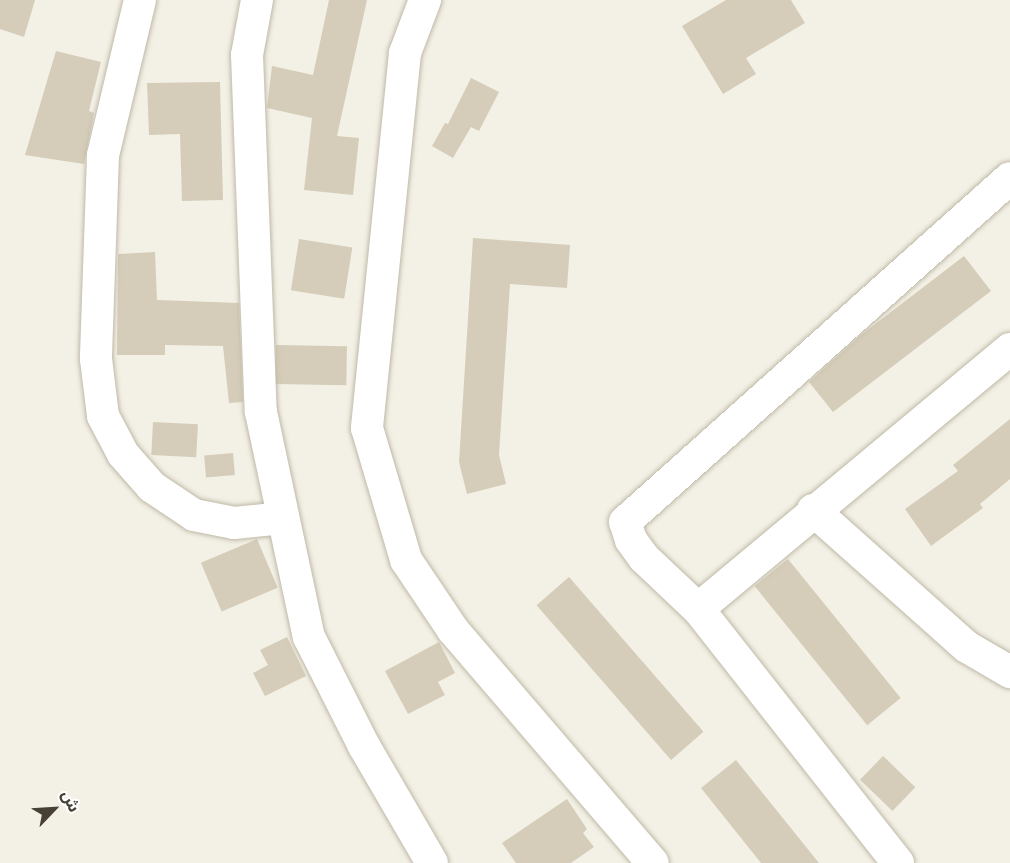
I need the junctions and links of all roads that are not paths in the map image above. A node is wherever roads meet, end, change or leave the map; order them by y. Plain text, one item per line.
1 (140, 0) edge
2 (258, 0) edge
3 (425, 0) edge
4 (1010, 178) edge
5 (1010, 349) edge
6 (813, 510) junction
7 (284, 518) junction
8 (698, 609) junction
9 (1010, 672) edge
10 (432, 863) edge
11 (653, 863) edge
12 (898, 863) edge

1 - 7 street
2 - 7 street
3 - 11 street
4 - 8 street
5 - 6 street
6 - 8 street
6 - 9 street
7 - 10 street
8 - 12 street

